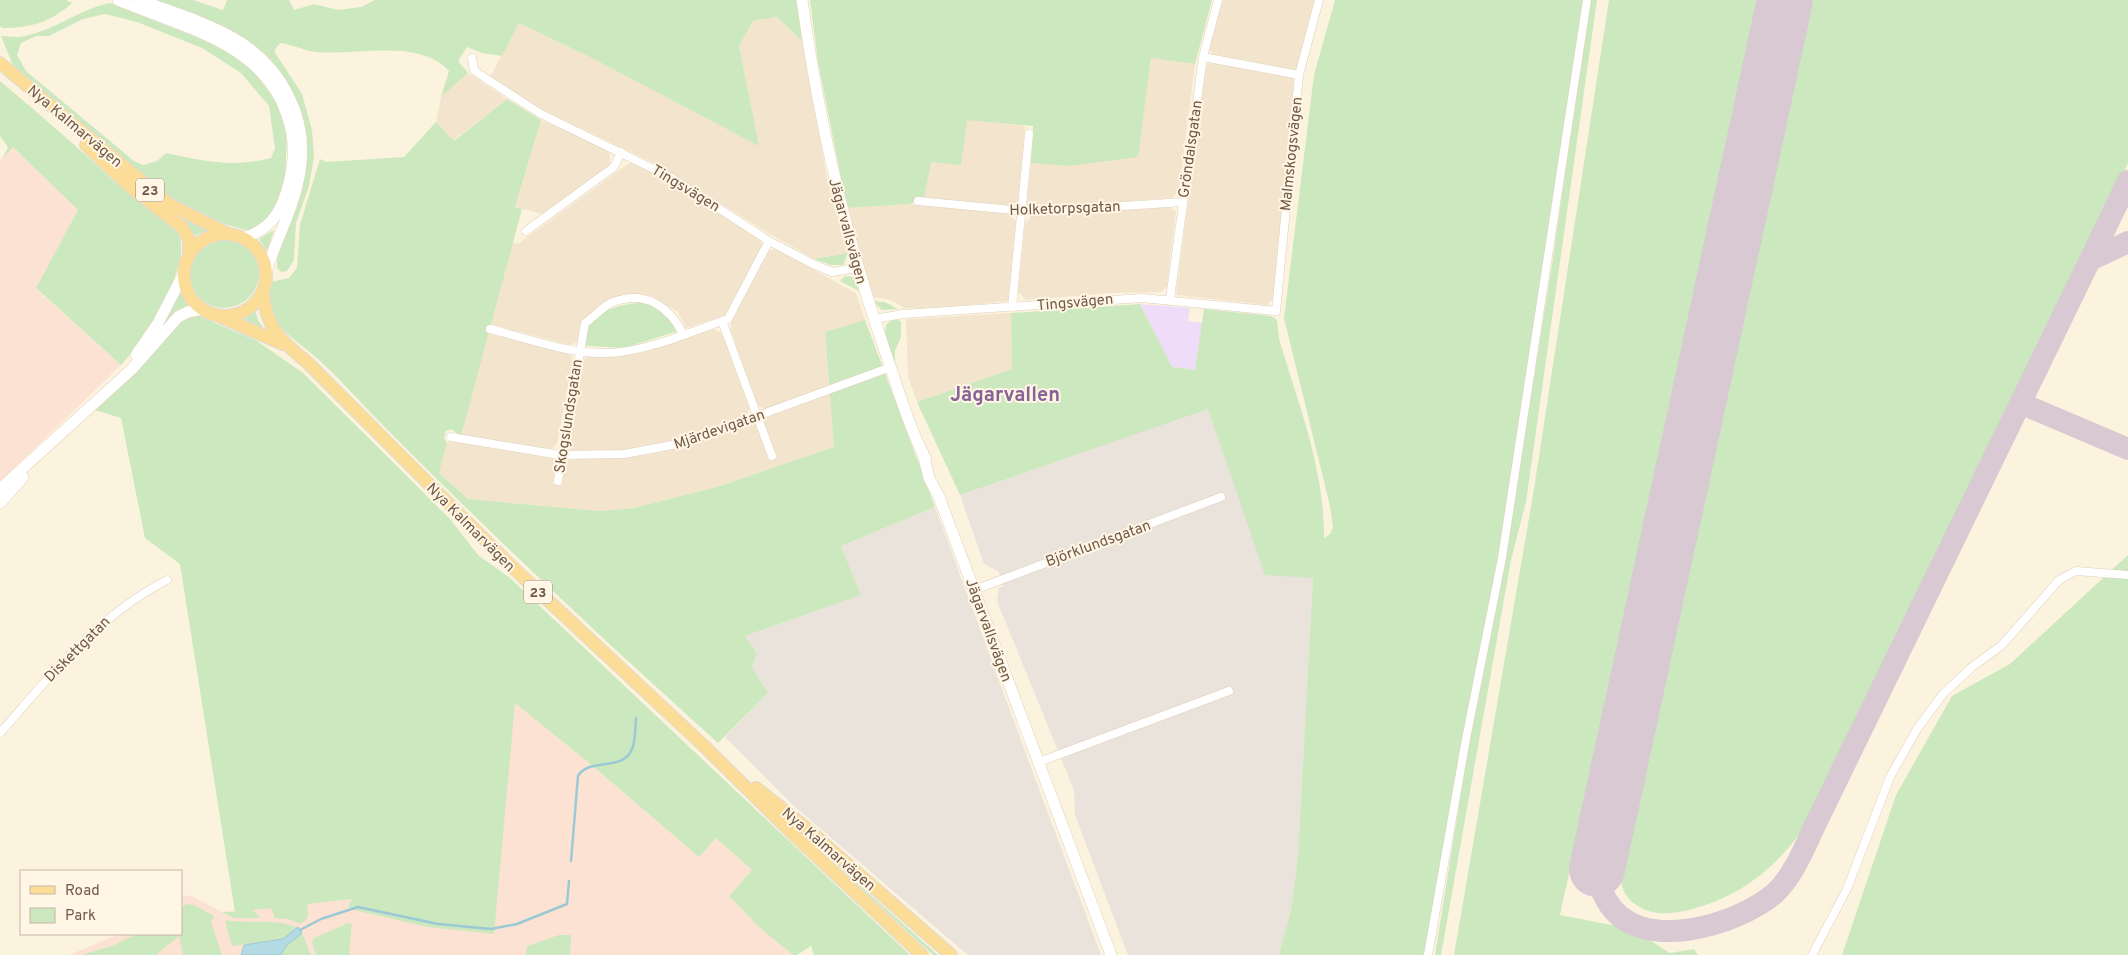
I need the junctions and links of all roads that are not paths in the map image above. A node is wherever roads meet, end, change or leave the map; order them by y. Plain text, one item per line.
1 (118, 0) edge
2 (140, 0) edge
3 (802, 0) edge
4 (1218, 0) edge
5 (1319, 0) edge
6 (1587, 0) edge
7 (1203, 57) junction
8 (472, 58) dead end
9 (0, 63) edge
10 (0, 71) edge
11 (1299, 75) junction
12 (1029, 134) dead end
13 (621, 152) junction
14 (918, 201) dead end
15 (1183, 202) junction
16 (1021, 212) junction
17 (526, 232) dead end
18 (228, 234) junction
19 (244, 238) junction
20 (769, 241) junction
21 (189, 254) junction
22 (857, 268) junction
23 (266, 272) junction
24 (184, 273) junction
25 (262, 290) junction
26 (1170, 299) junction
27 (1012, 307) junction
28 (203, 309) junction
29 (1276, 311) joint
30 (217, 315) junction
31 (874, 320) junction
32 (722, 321) junction
33 (490, 329) dead end
34 (683, 334) junction
35 (285, 345) junction
36 (579, 351) junction
37 (891, 367) junction
38 (117, 380) junction
39 (757, 416) junction
40 (451, 437) dead end
41 (58, 438) junction
42 (560, 455) junction
43 (772, 456) dead end
44 (558, 482) dead end
45 (0, 489) edge
46 (1221, 498) dead end
47 (0, 503) edge
48 (2128, 575) edge
49 (167, 580) dead end
50 (974, 590) junction
51 (1229, 691) dead end
52 (0, 733) edge
53 (704, 746) junction
54 (1038, 762) junction
55 (922, 955) edge
56 (951, 955) edge
57 (1111, 955) edge
58 (1428, 955) edge
59 (1812, 955) edge

1 - 19 main road
2 - 23 main road
3 - 22 main road, Jägarvallsvägen
4 - 7 street, Gröndalsgatan
5 - 11 street, Malmskogsvägen
6 - 58 street
7 - 11 street
7 - 15 street, Gröndalsgatan
8 - 13 street, Tingsvägen
9 - 18 main road, Nya Kalmarvägen / 23
10 - 21 main road, Nya Kalmarvägen / 23
11 - 29 street, Malmskogsvägen
12 - 16 street
13 - 17 street
13 - 20 street, Tingsvägen
14 - 16 street, Holketorpsgatan
15 - 16 street, Holketorpsgatan
15 - 26 street, Gröndalsgatan
16 - 27 street
18 - 19 main road, 23
18 - 21 main road, 23
19 - 23 main road
20 - 22 street, Tingsvägen
20 - 32 street
21 - 24 main road, 23
22 - 31 main road, Jägarvallsvägen
23 - 25 main road, 23
24 - 28 main road, 23
24 - 38 main road
25 - 30 main road, 23
25 - 35 main road, Nya Kalmarvägen / 23
26 - 27 street, Tingsvägen
26 - 29 street, Tingsvägen
27 - 31 street, Tingsvägen
28 - 30 main road, 23
28 - 38 main road
30 - 35 main road, Nya Kalmarvägen / 23
31 - 37 main road, Jägarvallsvägen
32 - 34 street
32 - 39 street
33 - 36 street
34 - 36 street
34 - 36 street, Skogslundsgatan
35 - 53 main road, Nya Kalmarvägen / 23
36 - 42 street, Skogslundsgatan
37 - 39 street, Mjärdevigatan
37 - 50 main road, Jägarvallsvägen
38 - 41 main road
39 - 42 street, Mjärdevigatan
39 - 43 street
40 - 42 street, Mjärdevigatan
41 - 45 main road
41 - 47 main road
42 - 44 street, Skogslundsgatan
46 - 50 street, Björklundsgatan
48 - 59 street
49 - 52 street, Diskettgatan
50 - 54 main road, Jägarvallsvägen
51 - 54 street
53 - 55 main road, Nya Kalmarvägen / 23
53 - 56 main road, Nya Kalmarvägen / 23
54 - 57 main road, Jägarvallsvägen

